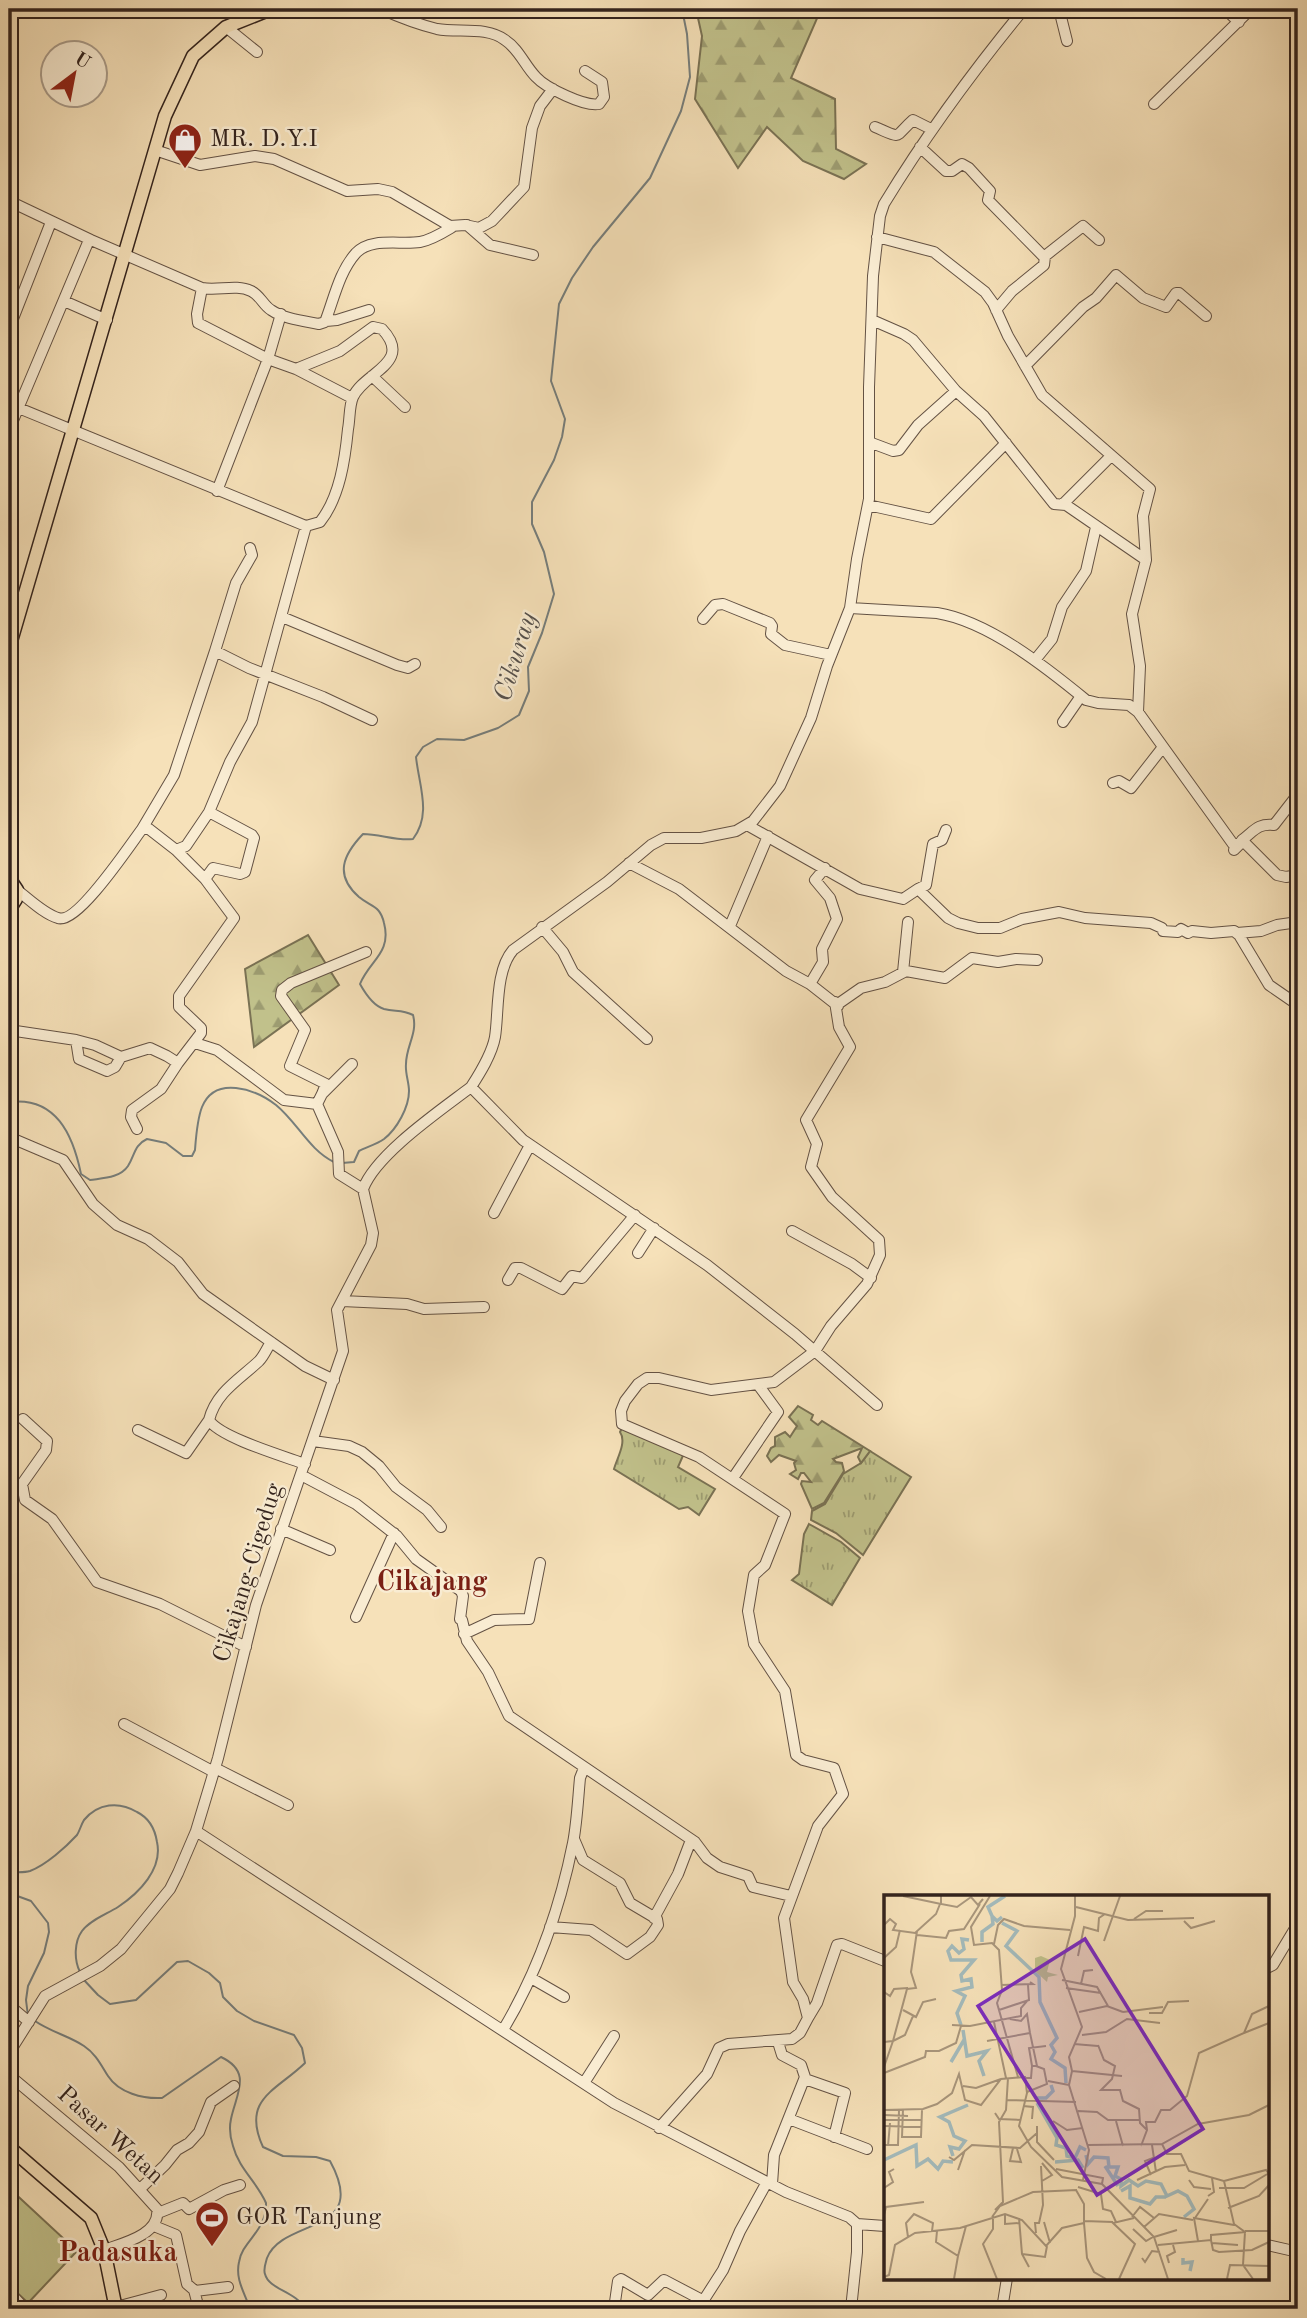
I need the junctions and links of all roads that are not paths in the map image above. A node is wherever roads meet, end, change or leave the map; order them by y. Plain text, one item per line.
1 (271, 9) edge
2 (381, 9) edge
3 (1024, 9) edge
4 (1059, 9) edge
5 (1225, 9) edge
6 (1251, 9) edge
7 (1239, 22) junction
8 (226, 26) junction
9 (1067, 41) dead end
10 (257, 52) dead end
11 (585, 71) dead end
12 (553, 89) junction
13 (1154, 104) dead end
14 (875, 127) dead end
15 (931, 129) junction
16 (920, 148) junction
17 (155, 150) junction
18 (9, 201) edge
19 (51, 222) junction
20 (467, 225) junction
21 (454, 226) junction
22 (877, 237) junction
23 (89, 240) junction
24 (1099, 240) dead end
25 (124, 254) junction
26 (533, 255) dead end
27 (1045, 257) junction
28 (202, 288) junction
29 (64, 301) junction
30 (369, 310) dead end
31 (996, 310) junction
32 (281, 314) junction
33 (1206, 316) dead end
34 (107, 320) junction
35 (872, 320) junction
36 (326, 321) junction
37 (9, 329) edge
38 (268, 359) junction
39 (1025, 366) junction
40 (296, 369) junction
41 (372, 376) junction
42 (956, 391) junction
43 (352, 398) junction
44 (13, 406) edge
45 (405, 407) dead end
46 (9, 430) edge
47 (73, 431) junction
48 (869, 442) junction
49 (1006, 443) junction
50 (1111, 456) junction
51 (218, 491) junction
52 (1063, 504) junction
53 (868, 505) junction
54 (306, 526) junction
55 (1096, 527) junction
56 (250, 548) dead end
57 (1146, 560) junction
58 (850, 608) junction
59 (282, 617) junction
60 (703, 619) dead end
61 (9, 648) edge
62 (215, 651) junction
63 (831, 655) junction
64 (1035, 660) junction
65 (415, 664) dead end
66 (266, 674) junction
67 (1082, 696) junction
68 (1138, 712) junction
69 (372, 720) dead end
70 (1063, 722) dead end
71 (1163, 747) junction
72 (1114, 783) dead end
73 (1298, 794) edge
74 (209, 812) junction
75 (747, 825) junction
76 (142, 829) junction
77 (946, 830) dead end
78 (768, 836) junction
79 (1238, 844) junction
80 (176, 850) junction
81 (629, 863) junction
82 (825, 868) junction
83 (1298, 875) edge
84 (9, 878) edge
85 (205, 879) junction
86 (918, 889) junction
87 (17, 890) junction
88 (9, 910) edge
89 (908, 922) dead end
90 (1298, 922) edge
91 (730, 926) junction
92 (542, 927) junction
93 (1237, 933) junction
94 (366, 952) dead end
95 (1037, 960) dead end
96 (903, 972) junction
97 (810, 984) junction
98 (836, 1003) junction
99 (1298, 1005) edge
100 (9, 1030) edge
101 (647, 1039) dead end
102 (76, 1040) junction
103 (195, 1043) junction
104 (121, 1056) junction
105 (178, 1063) junction
106 (352, 1064) dead end
107 (471, 1087) junction
108 (323, 1094) junction
109 (317, 1104) junction
110 (137, 1129) dead end
111 (9, 1137) edge
112 (530, 1144) junction
113 (363, 1189) junction
114 (494, 1213) dead end
115 (635, 1215) junction
116 (654, 1228) junction
117 (792, 1231) dead end
118 (638, 1254) dead end
119 (871, 1278) junction
120 (508, 1280) dead end
121 (342, 1301) junction
122 (484, 1307) dead end
123 (271, 1342) junction
124 (815, 1351) junction
125 (334, 1380) junction
126 (759, 1386) junction
127 (877, 1405) dead end
128 (23, 1419) dead end
129 (209, 1420) junction
130 (138, 1430) dead end
131 (313, 1441) junction
132 (305, 1464) junction
133 (301, 1475) junction
134 (733, 1478) junction
135 (441, 1527) dead end
136 (281, 1529) junction
137 (394, 1533) junction
138 (330, 1550) dead end
139 (540, 1563) dead end
140 (356, 1617) dead end
141 (464, 1634) junction
142 (246, 1647) junction
143 (124, 1724) dead end
144 (584, 1768) junction
145 (214, 1770) junction
146 (288, 1805) dead end
147 (196, 1831) junction
148 (574, 1838) junction
149 (691, 1840) junction
150 (790, 1896) junction
151 (654, 1918) junction
152 (1298, 1926) edge
153 (550, 1927) junction
154 (884, 1961) edge
155 (1268, 1968) edge
156 (531, 1978) junction
157 (564, 1997) dead end
158 (9, 2005) edge
159 (808, 2018) junction
160 (31, 2019) junction
161 (503, 2030) junction
162 (614, 2036) dead end
163 (778, 2042) junction
164 (9, 2053) edge
165 (9, 2075) edge
166 (805, 2079) junction
167 (584, 2083) junction
168 (234, 2086) dead end
169 (789, 2119) junction
170 (659, 2128) junction
171 (834, 2137) junction
172 (9, 2147) edge
173 (867, 2149) dead end
174 (769, 2183) junction
175 (240, 2185) dead end
176 (141, 2189) junction
177 (158, 2213) junction
178 (857, 2224) junction
179 (154, 2227) junction
180 (884, 2227) edge
181 (1268, 2245) edge
182 (104, 2250) junction
183 (1298, 2252) edge
184 (1007, 2280) edge
185 (228, 2287) dead end
186 (195, 2291) junction
187 (9, 2292) edge
188 (161, 2295) dead end
189 (701, 2305) edge
190 (116, 2308) edge
191 (24, 2309) edge
192 (199, 2309) edge
193 (614, 2309) edge
194 (851, 2309) edge
195 (1002, 2309) edge

1 - 8 main road
2 - 12 street
3 - 15 street
4 - 9 street
5 - 7 street
6 - 7 street
7 - 13 street
8 - 10 street
8 - 17 main road
11 - 12 street
12 - 20 street
14 - 15 street
15 - 16 street
16 - 22 street
16 - 27 street
17 - 21 street
17 - 25 main road
18 - 19 street
19 - 23 street
19 - 37 street
20 - 21 street
20 - 26 street
21 - 36 street
22 - 31 street
22 - 35 street
23 - 25 street
23 - 29 street
24 - 27 street
25 - 28 street
25 - 34 main road
27 - 31 street
28 - 32 street
28 - 38 street
29 - 34 street
29 - 44 street
30 - 36 street
31 - 39 street
32 - 36 street
32 - 38 street
33 - 39 street
34 - 47 main road
35 - 42 street
35 - 48 street
38 - 40 street
38 - 51 street
39 - 50 street
40 - 41 street
40 - 43 street
41 - 43 street
41 - 45 street
42 - 48 street
42 - 49 street
43 - 54 street
44 - 46 street
44 - 47 street
47 - 51 street
47 - 61 main road
48 - 53 street
49 - 52 street
49 - 53 street
50 - 52 street
50 - 57 street
51 - 54 street
52 - 55 street
53 - 58 street
54 - 59 street
55 - 57 street
55 - 64 street
56 - 62 street
57 - 68 street
58 - 63 street
58 - 64 street
59 - 65 street
59 - 66 street
60 - 63 street
62 - 66 street
62 - 76 street
63 - 75 street
64 - 67 street
66 - 69 street
66 - 74 street
67 - 68 street
67 - 70 street
68 - 71 street
71 - 72 street
71 - 79 street
73 - 79 street
74 - 80 street
74 - 85 street
75 - 78 street
75 - 81 street
76 - 80 street
76 - 87 street
77 - 86 street
78 - 82 street
78 - 91 street
79 - 83 street
80 - 85 street
81 - 91 street
81 - 92 street
82 - 86 street
82 - 97 street
84 - 87 main road
85 - 103 street
86 - 93 street
87 - 88 main road
89 - 96 street
90 - 93 street
91 - 97 street
92 - 101 street
92 - 107 street
93 - 99 street
94 - 108 street
95 - 96 street
96 - 98 street
97 - 98 street
98 - 119 street
100 - 102 street
102 - 104 street
102 - 104 street
103 - 105 street
103 - 109 street
104 - 105 street
105 - 110 street
106 - 108 street
107 - 112 street
107 - 113 street
108 - 109 street
109 - 113 street
111 - 123 street
112 - 114 street
112 - 115 street
113 - 121 street, Cikajang-Cigedug
115 - 116 street
115 - 120 street
116 - 118 street
116 - 124 street
117 - 119 street
119 - 124 street
121 - 122 street
121 - 125 street, Cikajang-Cigedug
123 - 125 street
123 - 129 street
124 - 126 street
124 - 127 street
125 - 131 street, Cikajang-Cigedug
126 - 134 street
126 - 134 street
128 - 142 street
129 - 130 street
129 - 132 street
131 - 132 street, Cikajang-Cigedug
131 - 135 street
132 - 133 street, Cikajang-Cigedug
133 - 136 street, Cikajang-Cigedug
133 - 137 street
134 - 150 street
136 - 138 street
136 - 142 street, Cikajang-Cigedug
137 - 140 street
137 - 141 street
139 - 141 street
141 - 144 street
142 - 145 street, Cikajang-Cigedug
143 - 145 street
144 - 148 street
144 - 149 street
145 - 146 street
145 - 147 street, Cikajang-Cigedug
147 - 160 street, Cikajang-Cigedug
147 - 161 street
148 - 151 street
148 - 153 street
149 - 150 street
149 - 151 street
150 - 159 street
151 - 153 street
152 - 155 street
153 - 156 street
154 - 159 street
156 - 157 street
156 - 161 street
158 - 160 street
159 - 163 street
160 - 164 street, Cikajang-Cigedug
161 - 167 street
162 - 167 street
163 - 166 street
163 - 170 street
165 - 176 street, Pasar Wetan
166 - 169 street
166 - 171 street
167 - 170 street
168 - 176 street
169 - 171 street
169 - 174 street
170 - 174 street
171 - 173 street
172 - 182 main road
174 - 178 street
174 - 189 street
175 - 177 street
176 - 177 street, Pasar Wetan
177 - 179 street, Pasar Wetan
178 - 180 street
178 - 194 street
179 - 182 street, Pasar Wetan
179 - 186 street
181 - 183 street
182 - 190 main road
184 - 195 street
185 - 186 street
186 - 192 street
187 - 191 street
188 - 190 street
189 - 193 street

